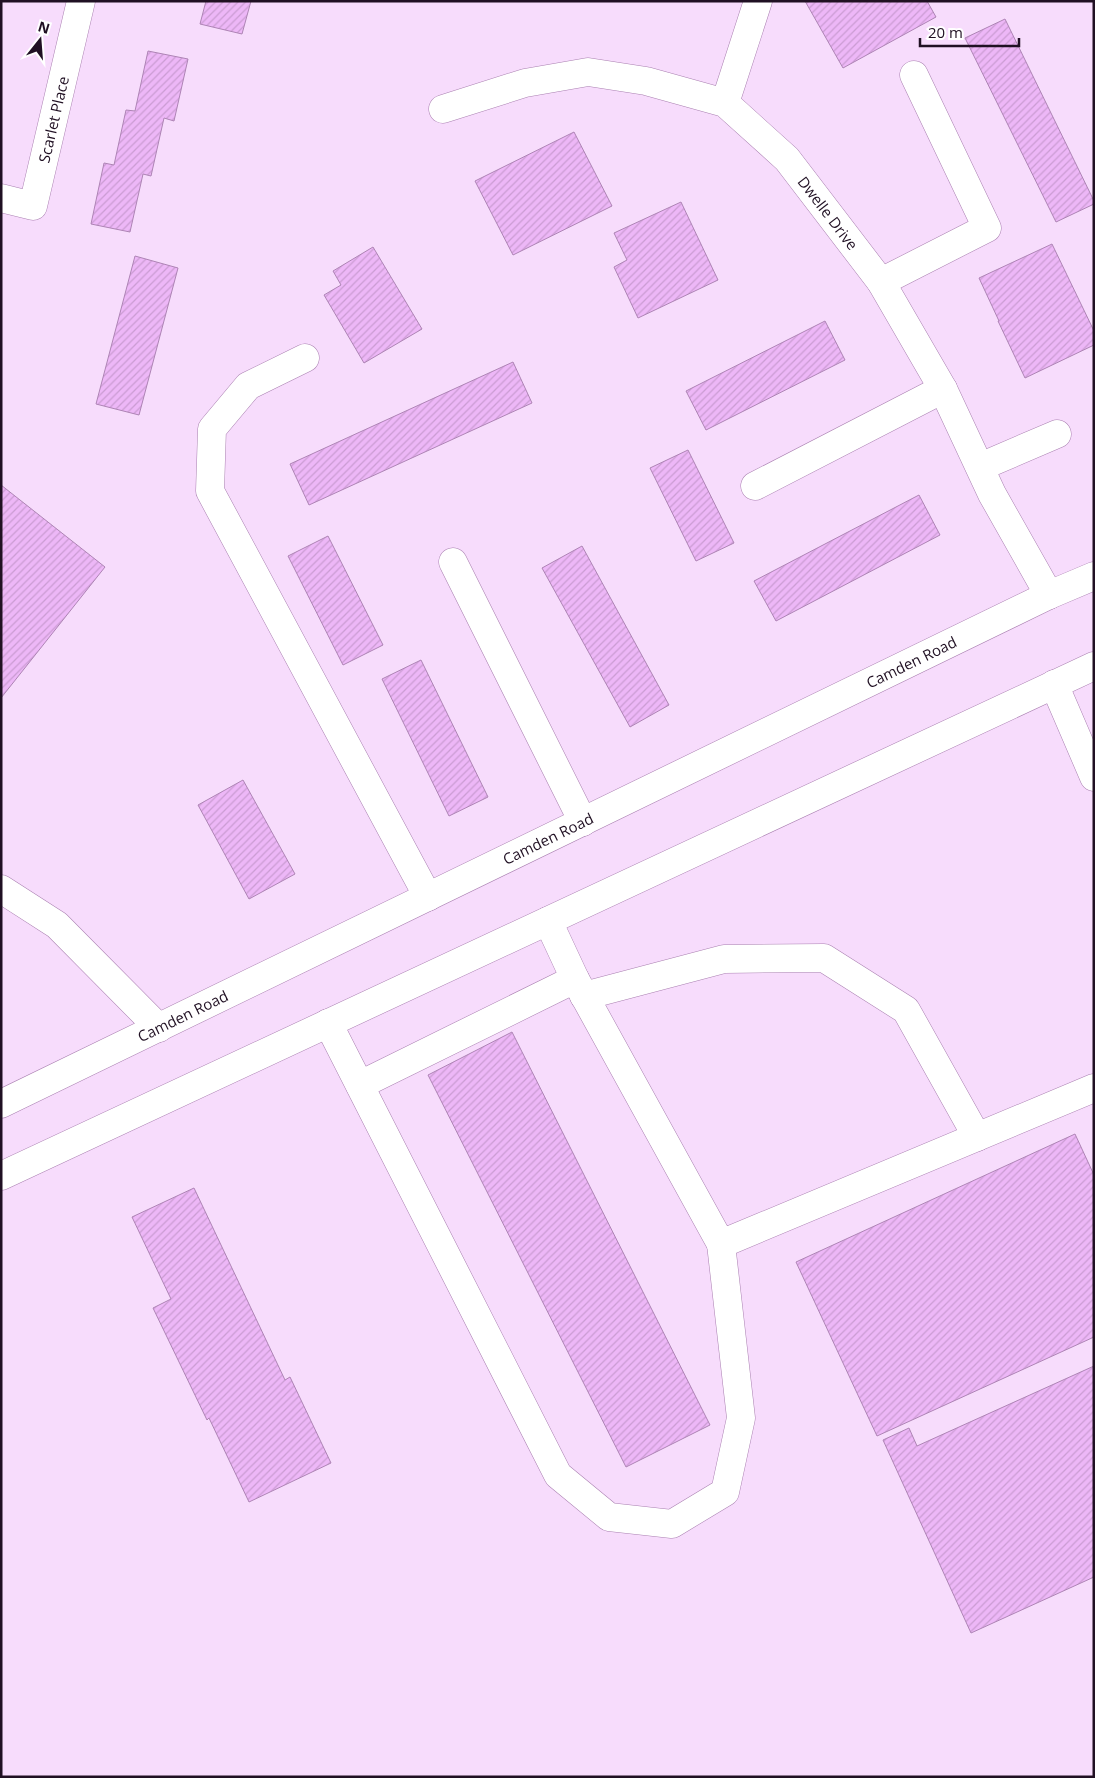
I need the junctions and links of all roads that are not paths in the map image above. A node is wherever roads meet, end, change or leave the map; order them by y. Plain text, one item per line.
1 (81, 1) edge
2 (758, 1) edge
3 (914, 75) dead end
4 (725, 103) junction
5 (443, 109) dead end
6 (1, 198) edge
7 (881, 282) junction
8 (305, 358) dead end
9 (944, 389) junction
10 (1056, 434) dead end
11 (980, 467) junction
12 (755, 486) dead end
13 (453, 562) dead end
14 (1094, 576) edge
15 (1049, 595) junction
16 (1094, 666) edge
17 (1054, 684) junction
18 (1094, 777) edge
19 (583, 822) junction
20 (1, 889) edge
21 (428, 896) junction
22 (548, 921) junction
23 (579, 987) junction
24 (328, 1023) junction
25 (159, 1028) junction
26 (1094, 1088) edge
27 (364, 1093) junction
28 (1, 1104) edge
29 (976, 1137) junction
30 (1, 1176) edge
31 (721, 1244) junction

1 - 6 street, Scarlet Place
2 - 4 street
3 - 7 street
4 - 5 street, Dwelle Drive
4 - 7 street, Dwelle Drive
7 - 9 street, Dwelle Drive
8 - 21 street
9 - 11 street, Dwelle Drive
9 - 12 street
10 - 11 street
11 - 15 street, Dwelle Drive
13 - 19 street
14 - 15 street, Camden Road
15 - 19 street, Camden Road
16 - 17 street
17 - 18 street
17 - 22 street
19 - 21 street, Camden Road
20 - 25 street
21 - 25 street, Camden Road
22 - 23 street
22 - 24 street
23 - 27 street
23 - 29 street
23 - 31 street
24 - 27 street
24 - 30 street
25 - 28 street, Camden Road
26 - 29 street
27 - 31 street
29 - 31 street

